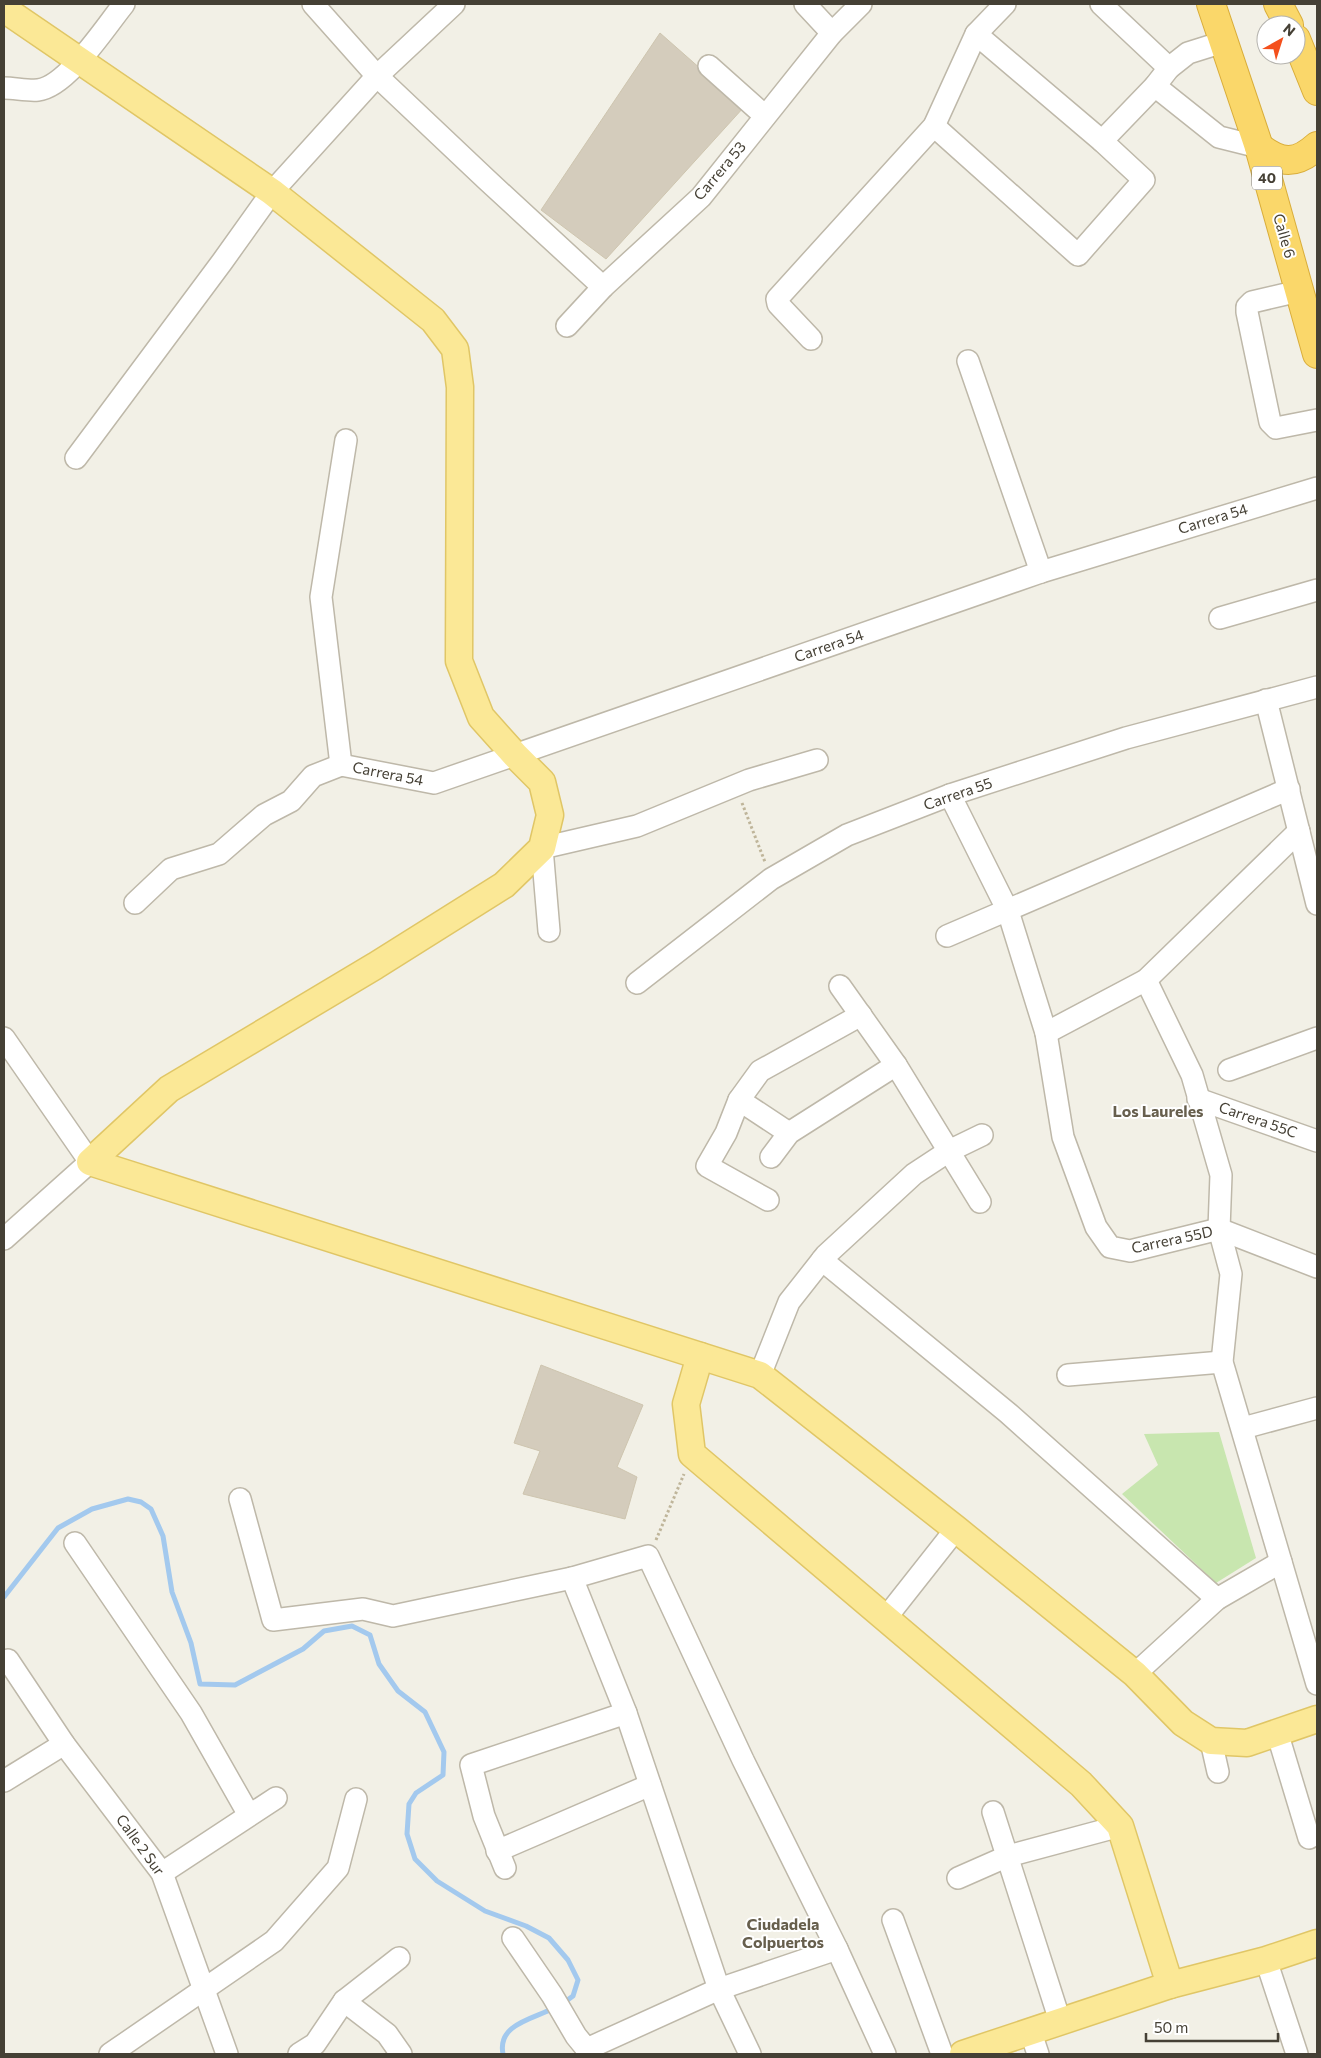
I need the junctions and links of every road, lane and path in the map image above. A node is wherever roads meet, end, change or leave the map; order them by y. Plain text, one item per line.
1 (124, 4) edge
2 (313, 4) edge
3 (454, 4) edge
4 (805, 4) edge
5 (861, 4) edge
6 (1005, 4) edge
7 (1102, 4) edge
8 (1211, 4) edge
9 (4, 10) edge
10 (832, 34) junction
11 (976, 34) junction
12 (1223, 42) junction
13 (80, 61) junction
14 (1306, 64) edge
15 (710, 66) dead end
16 (1170, 68) junction
17 (377, 76) junction
18 (1155, 86) junction
19 (4, 88) edge
20 (1317, 91) edge
21 (765, 116) junction
22 (934, 126) junction
23 (1102, 141) junction
24 (1317, 146) edge
25 (1259, 147) junction
26 (272, 192) junction
27 (603, 287) junction
28 (1299, 291) junction
29 (566, 326) dead end
30 (811, 339) dead end
31 (1317, 354) edge
32 (968, 361) dead end
33 (1317, 420) edge
34 (346, 440) dead end
35 (76, 458) dead end
36 (1317, 488) edge
37 (1041, 572) junction
38 (1317, 590) edge
39 (1220, 618) dead end
40 (1317, 687) edge
41 (1266, 700) junction
42 (515, 755) junction
43 (817, 760) dead end
44 (340, 765) junction
45 (736, 786) junction
46 (1289, 789) junction
47 (950, 795) junction
48 (1300, 831) junction
49 (542, 848) junction
50 (771, 879) junction
51 (135, 903) dead end
52 (1317, 904) edge
53 (1008, 911) junction
54 (549, 931) dead end
55 (947, 936) dead end
56 (1146, 980) junction
57 (637, 983) dead end
58 (840, 986) dead end
59 (861, 1015) junction
60 (1046, 1033) junction
61 (4, 1038) edge
62 (1317, 1038) edge
63 (896, 1065) junction
64 (1229, 1070) dead end
65 (1198, 1099) junction
66 (739, 1100) junction
67 (790, 1133) junction
68 (982, 1135) dead end
69 (1317, 1141) edge
70 (949, 1151) junction
71 (771, 1157) dead end
72 (90, 1162) junction
73 (768, 1200) dead end
74 (980, 1202) dead end
75 (1218, 1229) junction
76 (4, 1239) edge
77 (822, 1260) junction
78 (1317, 1267) edge
79 (700, 1356) junction
80 (1222, 1362) junction
81 (760, 1375) junction
82 (1068, 1375) dead end
83 (1317, 1408) edge
84 (1243, 1428) junction
85 (692, 1454) junction
86 (240, 1499) dead end
87 (956, 1529) junction
88 (75, 1543) dead end
89 (648, 1556) junction
90 (1281, 1562) junction
91 (572, 1578) junction
92 (1217, 1599) junction
93 (885, 1619) junction
94 (8, 1660) dead end
95 (1135, 1674) junction
96 (1317, 1684) edge
97 (626, 1714) junction
98 (1317, 1719) edge
99 (1277, 1732) junction
100 (1211, 1741) junction
101 (64, 1744) junction
102 (1218, 1772) dead end
103 (4, 1781) edge
104 (650, 1786) junction
105 (276, 1798) dead end
106 (356, 1799) dead end
107 (993, 1812) dead end
108 (249, 1815) junction
109 (1120, 1826) junction
110 (1309, 1838) dead end
111 (1008, 1856) junction
112 (162, 1873) junction
113 (958, 1878) dead end
114 (893, 1920) dead end
115 (513, 1938) dead end
116 (1317, 1943) edge
117 (837, 1950) junction
118 (399, 1958) dead end
119 (1266, 1960) junction
120 (1170, 1985) junction
121 (203, 1989) junction
122 (719, 1989) junction
123 (344, 2001) junction
124 (1060, 2021) junction
125 (1034, 2043) edge
126 (591, 2051) edge
127 (110, 2054) edge
128 (227, 2054) edge
129 (299, 2054) edge
130 (401, 2054) edge
131 (750, 2054) edge
132 (885, 2054) edge
133 (942, 2054) edge
134 (963, 2054) edge
135 (1297, 2054) edge

1 - 13 street
2 - 17 street
3 - 17 street
4 - 10 street
5 - 10 street, Carrera 53
6 - 11 street
7 - 16 street
8 - 12 highway, Calle 6 / 40
9 - 13 main road
10 - 21 street, Carrera 53
11 - 22 street
11 - 23 street
12 - 16 street
12 - 25 highway, Calle 6 / 40
13 - 19 street
13 - 26 main road
14 - 20 highway
15 - 21 street
16 - 18 street
17 - 26 street
17 - 27 street
18 - 23 street
18 - 25 street
21 - 27 street, Carrera 53
22 - 23 street
22 - 30 street
24 - 25 highway
25 - 28 highway, Calle 6 / 40
26 - 35 street
26 - 42 main road
27 - 29 street, Carrera 53
28 - 31 highway, Calle 6 / 40
28 - 33 street
32 - 37 street
34 - 44 street
36 - 37 street, Carrera 54
37 - 42 street, Carrera 54
38 - 39 street
40 - 41 street, Carrera 55
41 - 46 street
41 - 47 street, Carrera 55
42 - 44 street, Carrera 54
42 - 49 main road
43 - 45 street
44 - 51 street
45 - 49 street
45 - 50 path
46 - 48 street
46 - 53 street
47 - 50 street, Carrera 55
47 - 53 street
48 - 52 street
48 - 56 street
49 - 54 street
49 - 72 main road
50 - 57 street, Carrera 55
53 - 55 street
53 - 60 street
56 - 60 street
56 - 65 street
58 - 59 street
59 - 63 street
59 - 66 street
60 - 75 street, Carrera 55D
61 - 72 street
62 - 64 street
63 - 67 street
63 - 70 street
65 - 69 street, Carrera 55C
65 - 75 street
66 - 67 street
66 - 73 street
67 - 71 street
68 - 70 street
70 - 74 street
70 - 77 street
72 - 76 street
72 - 79 main road
75 - 78 street, Carrera 55D
75 - 80 street
77 - 81 street
77 - 92 street
79 - 81 main road
79 - 85 main road
80 - 82 street
80 - 84 street
81 - 87 main road
83 - 84 street
84 - 90 street
85 - 89 path
85 - 93 main road
86 - 91 street
87 - 93 street
87 - 95 main road
88 - 108 street
89 - 91 street
89 - 117 street
90 - 92 street
90 - 96 street
91 - 97 street
92 - 95 street
93 - 109 main road
94 - 101 street, Calle 2 Sur
95 - 100 main road
97 - 104 street
97 - 104 street
98 - 99 main road
99 - 100 main road
99 - 110 street
100 - 102 street
101 - 103 street
101 - 112 street, Calle 2 Sur
104 - 122 street
105 - 108 street
106 - 121 street
107 - 111 street
108 - 112 street
109 - 111 street
109 - 120 main road
111 - 113 street
111 - 124 street
112 - 121 street, Calle 2 Sur
114 - 133 street
115 - 126 street
116 - 119 main road
117 - 122 street
117 - 132 street
118 - 123 street
119 - 120 main road
119 - 135 street
120 - 124 main road
121 - 127 street
121 - 128 street, Calle 2 Sur
122 - 126 street
122 - 131 street
123 - 129 street
123 - 130 street
124 - 125 main road
125 - 134 main road

